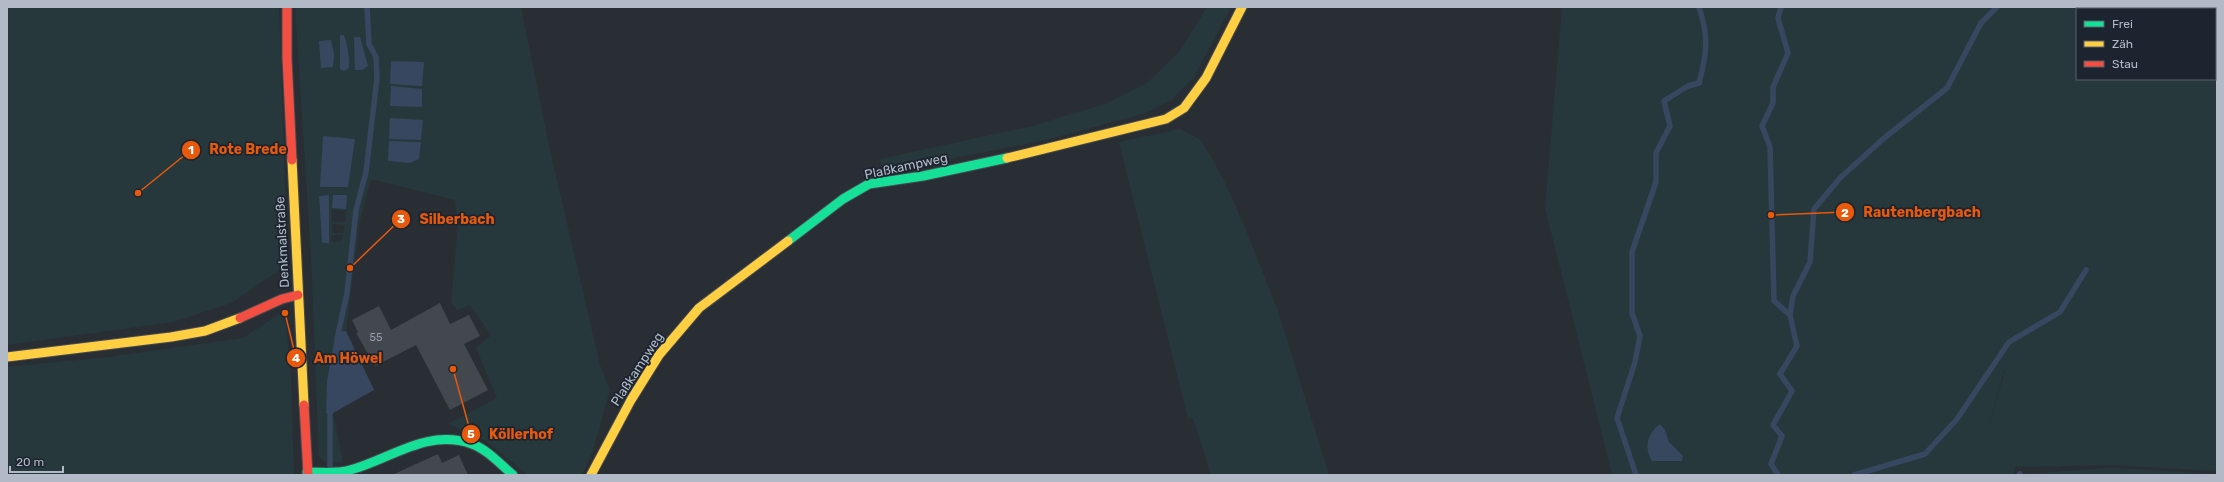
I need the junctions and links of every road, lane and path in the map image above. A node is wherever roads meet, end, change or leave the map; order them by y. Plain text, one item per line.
1 (287, 7) edge
2 (1242, 7) edge
3 (298, 295) junction
4 (7, 357) edge
5 (308, 474) edge
6 (513, 475) edge
7 (591, 475) edge

1 - 3 street, Denkmalstraße
2 - 7 street, Plaßkampweg
3 - 4 street
3 - 5 street, Denkmalstraße
5 - 6 street

